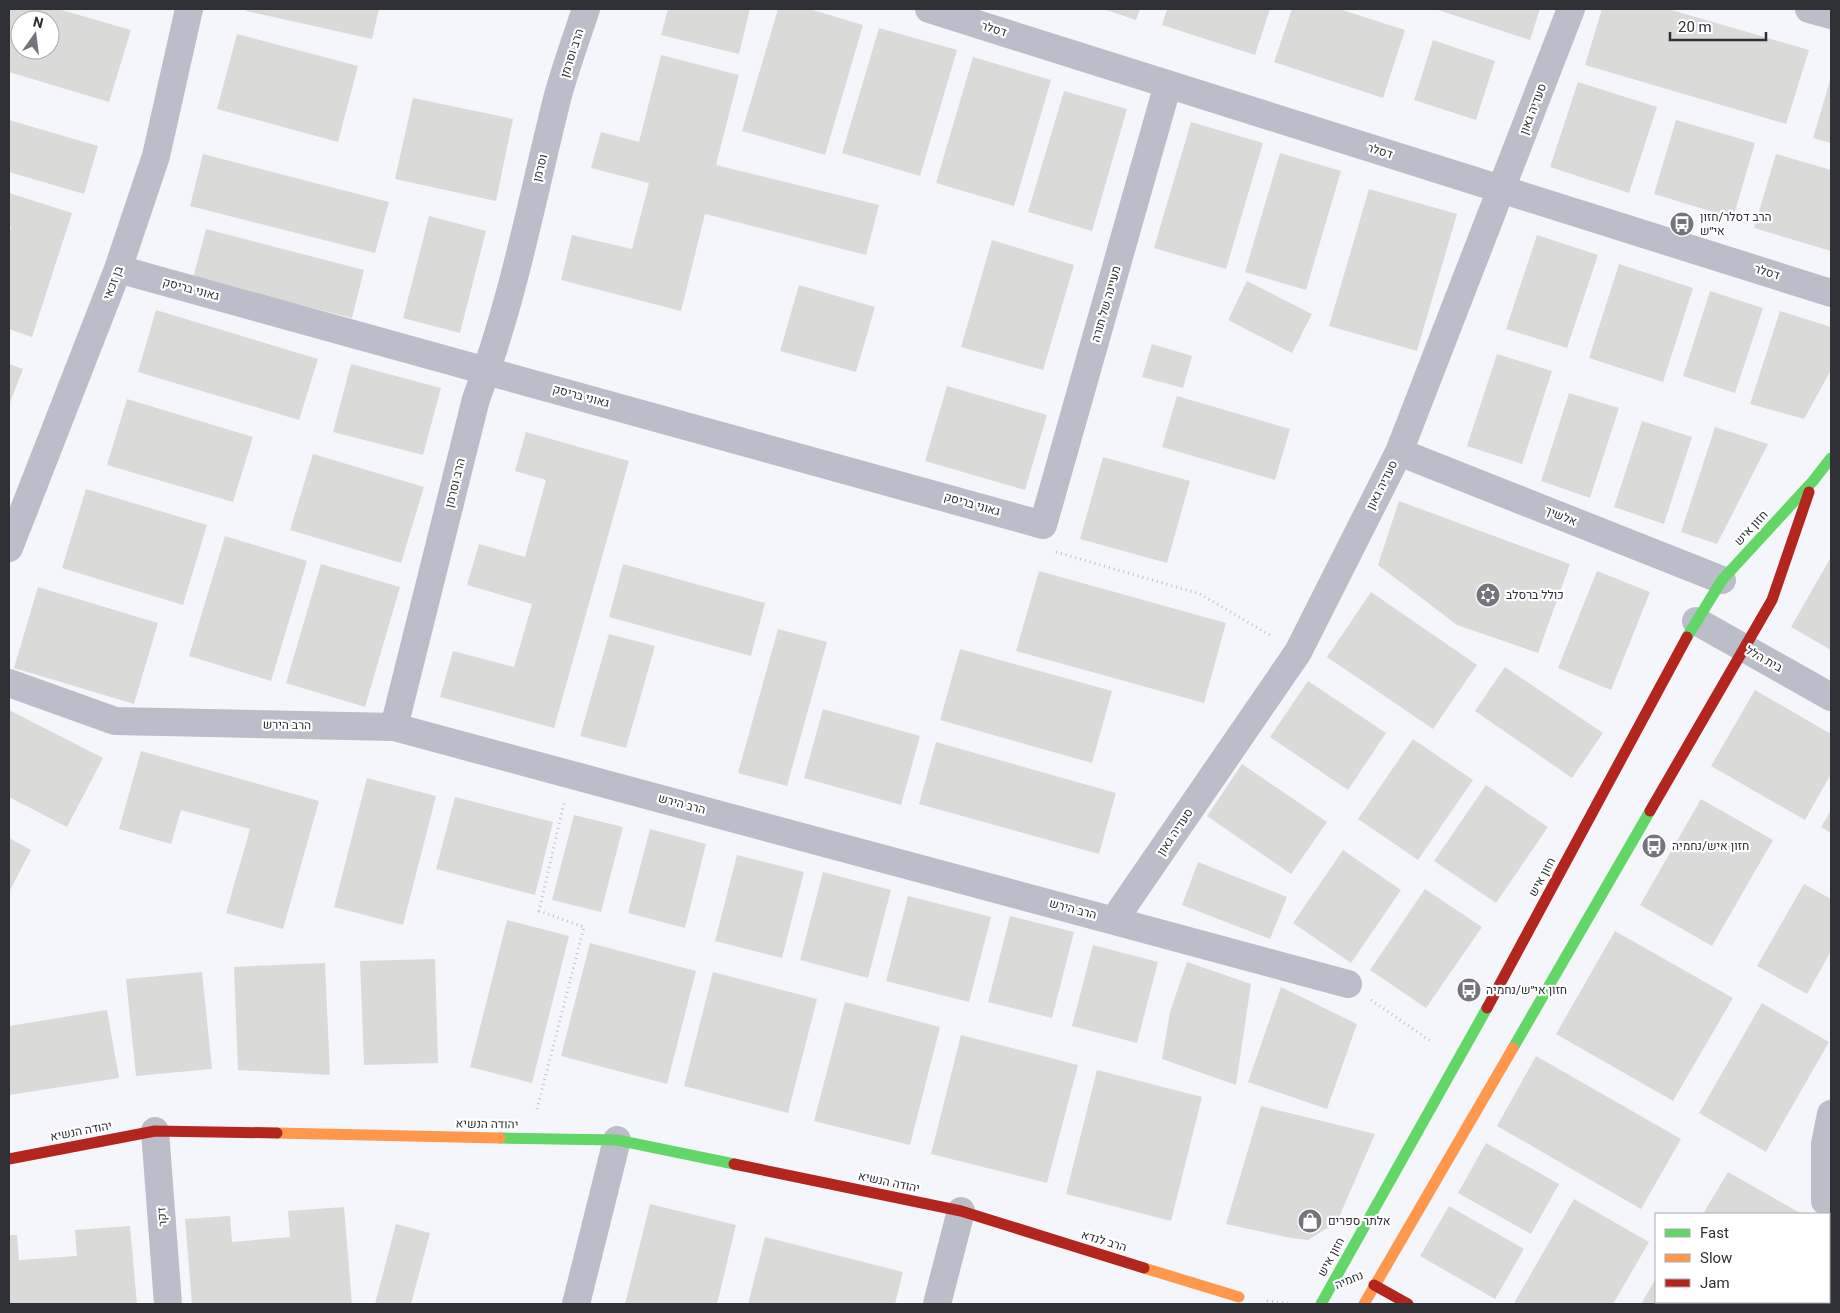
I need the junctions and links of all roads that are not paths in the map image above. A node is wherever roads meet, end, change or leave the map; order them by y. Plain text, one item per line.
1 (190, 9) edge
2 (586, 9) edge
3 (929, 9) edge
4 (1571, 9) edge
5 (1809, 9) edge
6 (1831, 15) edge
7 (1168, 84) junction
8 (558, 96) joint
9 (1502, 189) junction
10 (523, 240) joint
11 (118, 269) junction
12 (1831, 293) edge
13 (487, 370) junction
14 (1399, 452) junction
15 (1831, 458) edge
16 (1813, 481) junction
17 (1044, 525) joint
18 (9, 548) edge
19 (1722, 580) junction
20 (1696, 621) junction
21 (1743, 648) junction
22 (9, 683) edge
23 (1831, 697) edge
24 (394, 727) junction
25 (1114, 920) junction
26 (1348, 984) road end
27 (1831, 1114) edge
28 (155, 1130) junction
29 (617, 1140) junction
30 (9, 1159) edge
31 (1831, 1206) edge
32 (961, 1211) junction
33 (1374, 1285) junction
34 (1358, 1291) dead end
35 (1239, 1297) dead end
36 (168, 1304) edge
37 (576, 1304) edge
38 (938, 1304) edge
39 (1320, 1304) edge
40 (1364, 1304) edge
41 (1408, 1304) edge

1 - 11 street, בן זכאי
2 - 8 street, הרב וסרמן
3 - 7 street, דסלר
4 - 9 street, סעדיה גאון
5 - 6 street
7 - 9 street, דסלר
7 - 17 street, מעיינה של תורה
8 - 10 street, וסרמן
9 - 12 street, דסלר
9 - 14 street, סעדיה גאון
10 - 13 street, הרב וסרמן
11 - 13 street, גאוני בריסק
11 - 18 street, בן זכאי
13 - 17 street, גאוני בריסק
13 - 24 street, הרב וסרמן
14 - 19 street, אלשיך
14 - 25 street, סעדיה גאון
15 - 16 street, חזון איש
16 - 19 street, חזון איש
16 - 21 street, חזון איש
19 - 20 street, חזון איש
20 - 21 street, בית הלל
20 - 39 street, חזון איש
21 - 23 street, בית הלל
21 - 33 street, חזון איש
22 - 24 street, הרב הירש
24 - 25 street, הרב הירש
25 - 26 street, הרב הירש
27 - 31 street
28 - 29 street, יהודה הנשיא
28 - 30 street, יהודה הנשיא
28 - 36 street, דקר
29 - 32 street, יהודה הנשיא
29 - 37 street
32 - 35 street, הרב לנדא
32 - 38 street
33 - 34 street, נחמיה
33 - 40 street, חזון איש
33 - 41 street, נחמיה

